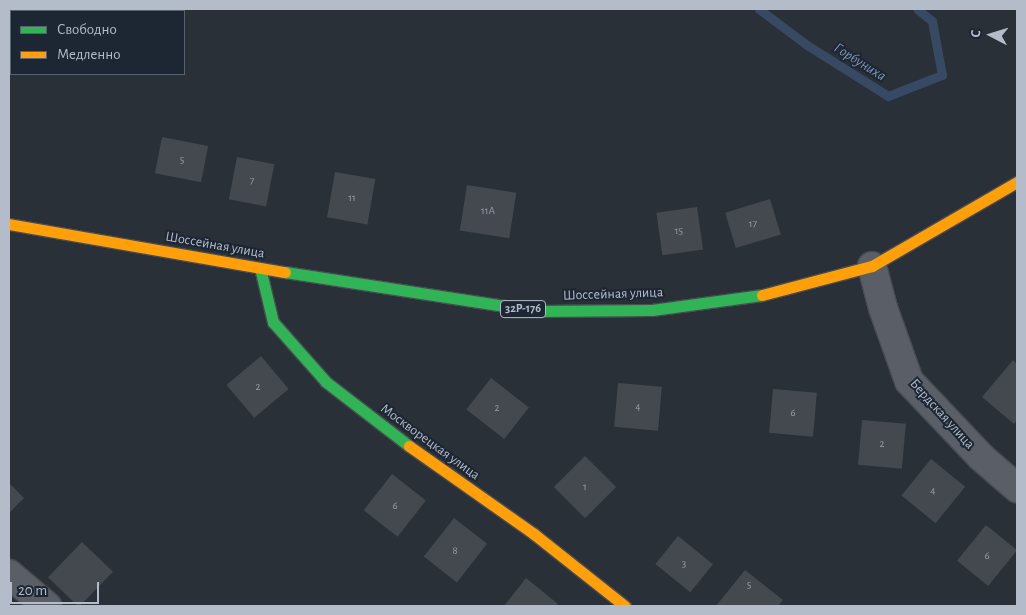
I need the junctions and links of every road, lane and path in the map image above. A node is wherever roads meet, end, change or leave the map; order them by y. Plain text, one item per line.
1 (1017, 182) edge
2 (9, 224) edge
3 (872, 266) junction
4 (260, 268) junction
5 (1017, 488) edge
6 (9, 574) edge
7 (47, 606) edge
8 (625, 606) edge

1 - 3 main road, Шоссейная улица / 32Р-176
2 - 4 main road, Шоссейная улица / 32Р-176
3 - 4 main road, Шоссейная улица / 32Р-176
3 - 5 street, Бердская улица
4 - 8 main road, Москворецкая улица
6 - 7 street

